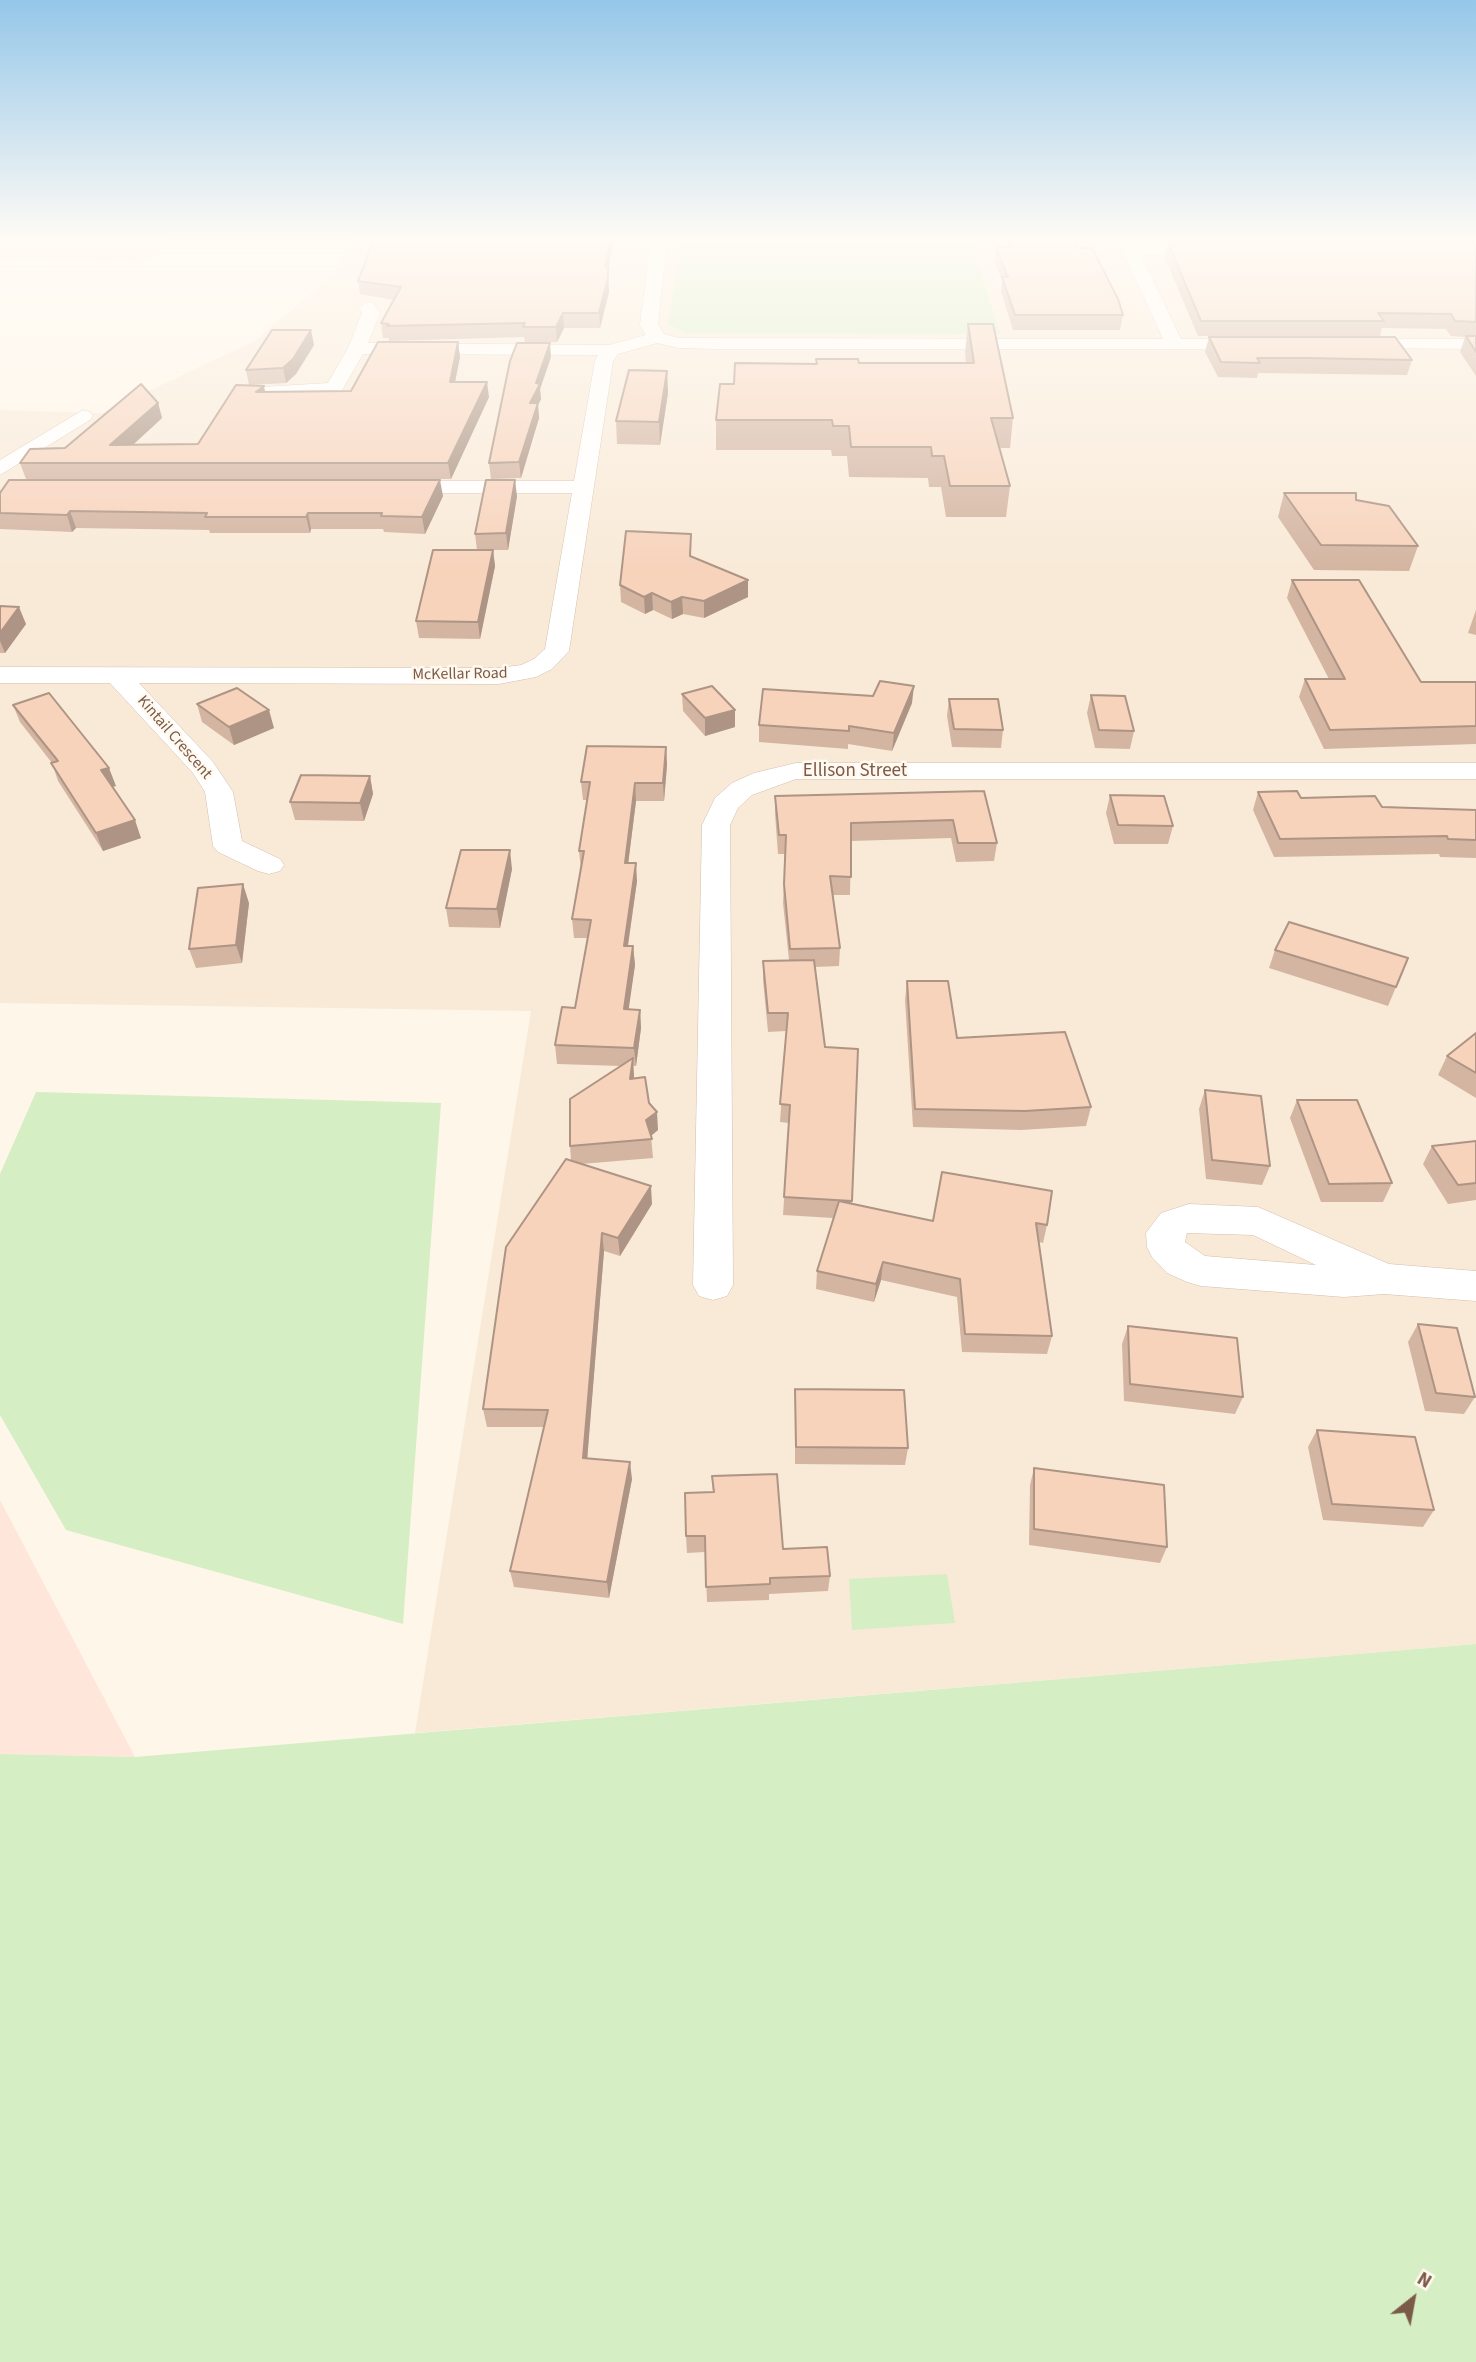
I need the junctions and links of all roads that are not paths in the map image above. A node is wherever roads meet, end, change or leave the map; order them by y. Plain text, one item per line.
1 (355, 349) edge
2 (512, 349) edge
3 (614, 349) edge
4 (611, 350) junction
5 (256, 389) edge
6 (83, 416) dead end
7 (0, 468) edge
8 (374, 487) edge
9 (583, 487) junction
10 (0, 675) edge
11 (118, 676) junction
12 (1476, 771) edge
13 (269, 865) dead end
14 (1384, 1279) dead end
15 (713, 1285) dead end
16 (1476, 1286) edge

1 - 5 street
2 - 4 street
3 - 4 street
4 - 9 street, McKellar Road
6 - 7 street
8 - 9 street
9 - 11 street, McKellar Road
10 - 11 street, McKellar Road
11 - 13 street, Kintail Crescent
12 - 15 street, Ellison Street
14 - 16 street

